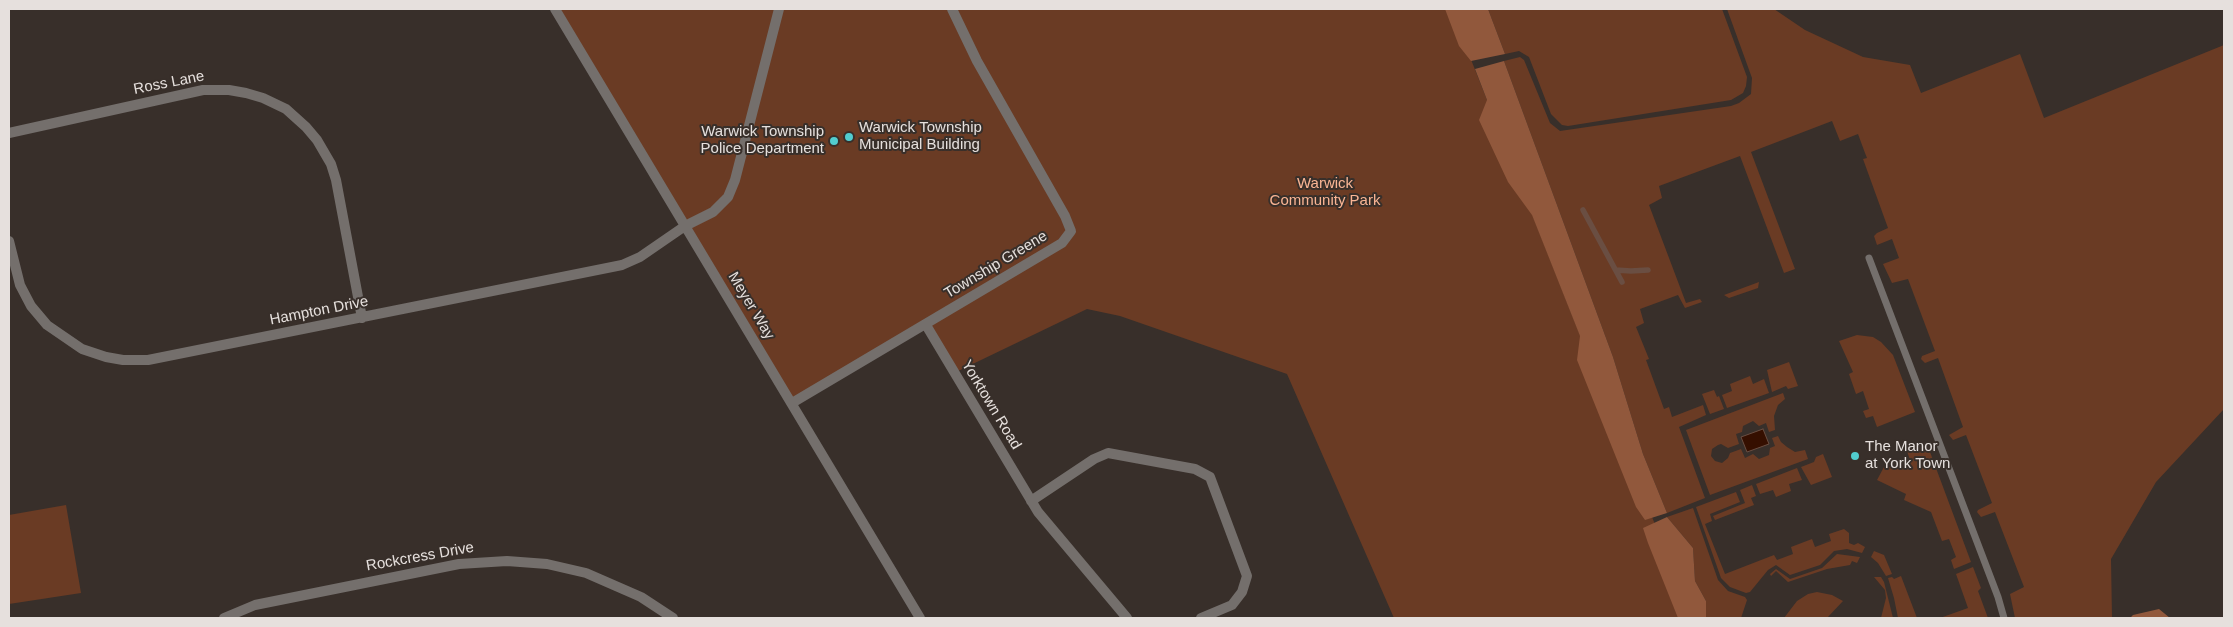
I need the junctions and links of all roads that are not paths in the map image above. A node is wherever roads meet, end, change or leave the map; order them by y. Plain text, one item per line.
1 (555, 9) edge
2 (779, 9) edge
3 (952, 9) edge
4 (9, 133) edge
5 (685, 226) junction
6 (9, 241) edge
7 (1869, 258) dead end
8 (362, 318) junction
9 (926, 325) junction
10 (792, 403) junction
11 (1031, 501) junction
12 (224, 618) edge
13 (673, 618) edge
14 (920, 618) edge
15 (1127, 618) edge
16 (1201, 618) edge
17 (2004, 618) edge

1 - 5 street, Meyer Way
2 - 5 street
3 - 9 street, Township Greene
4 - 8 street, Ross Lane
5 - 8 street, Hampton Drive
5 - 10 street, Meyer Way
6 - 8 street, Hampton Drive
7 - 17 lane
9 - 10 street, Township Greene
9 - 11 street, Yorktown Road
10 - 14 street, Meyer Way
11 - 15 street, Yorktown Road
11 - 16 street
12 - 13 street, Rockcress Drive

